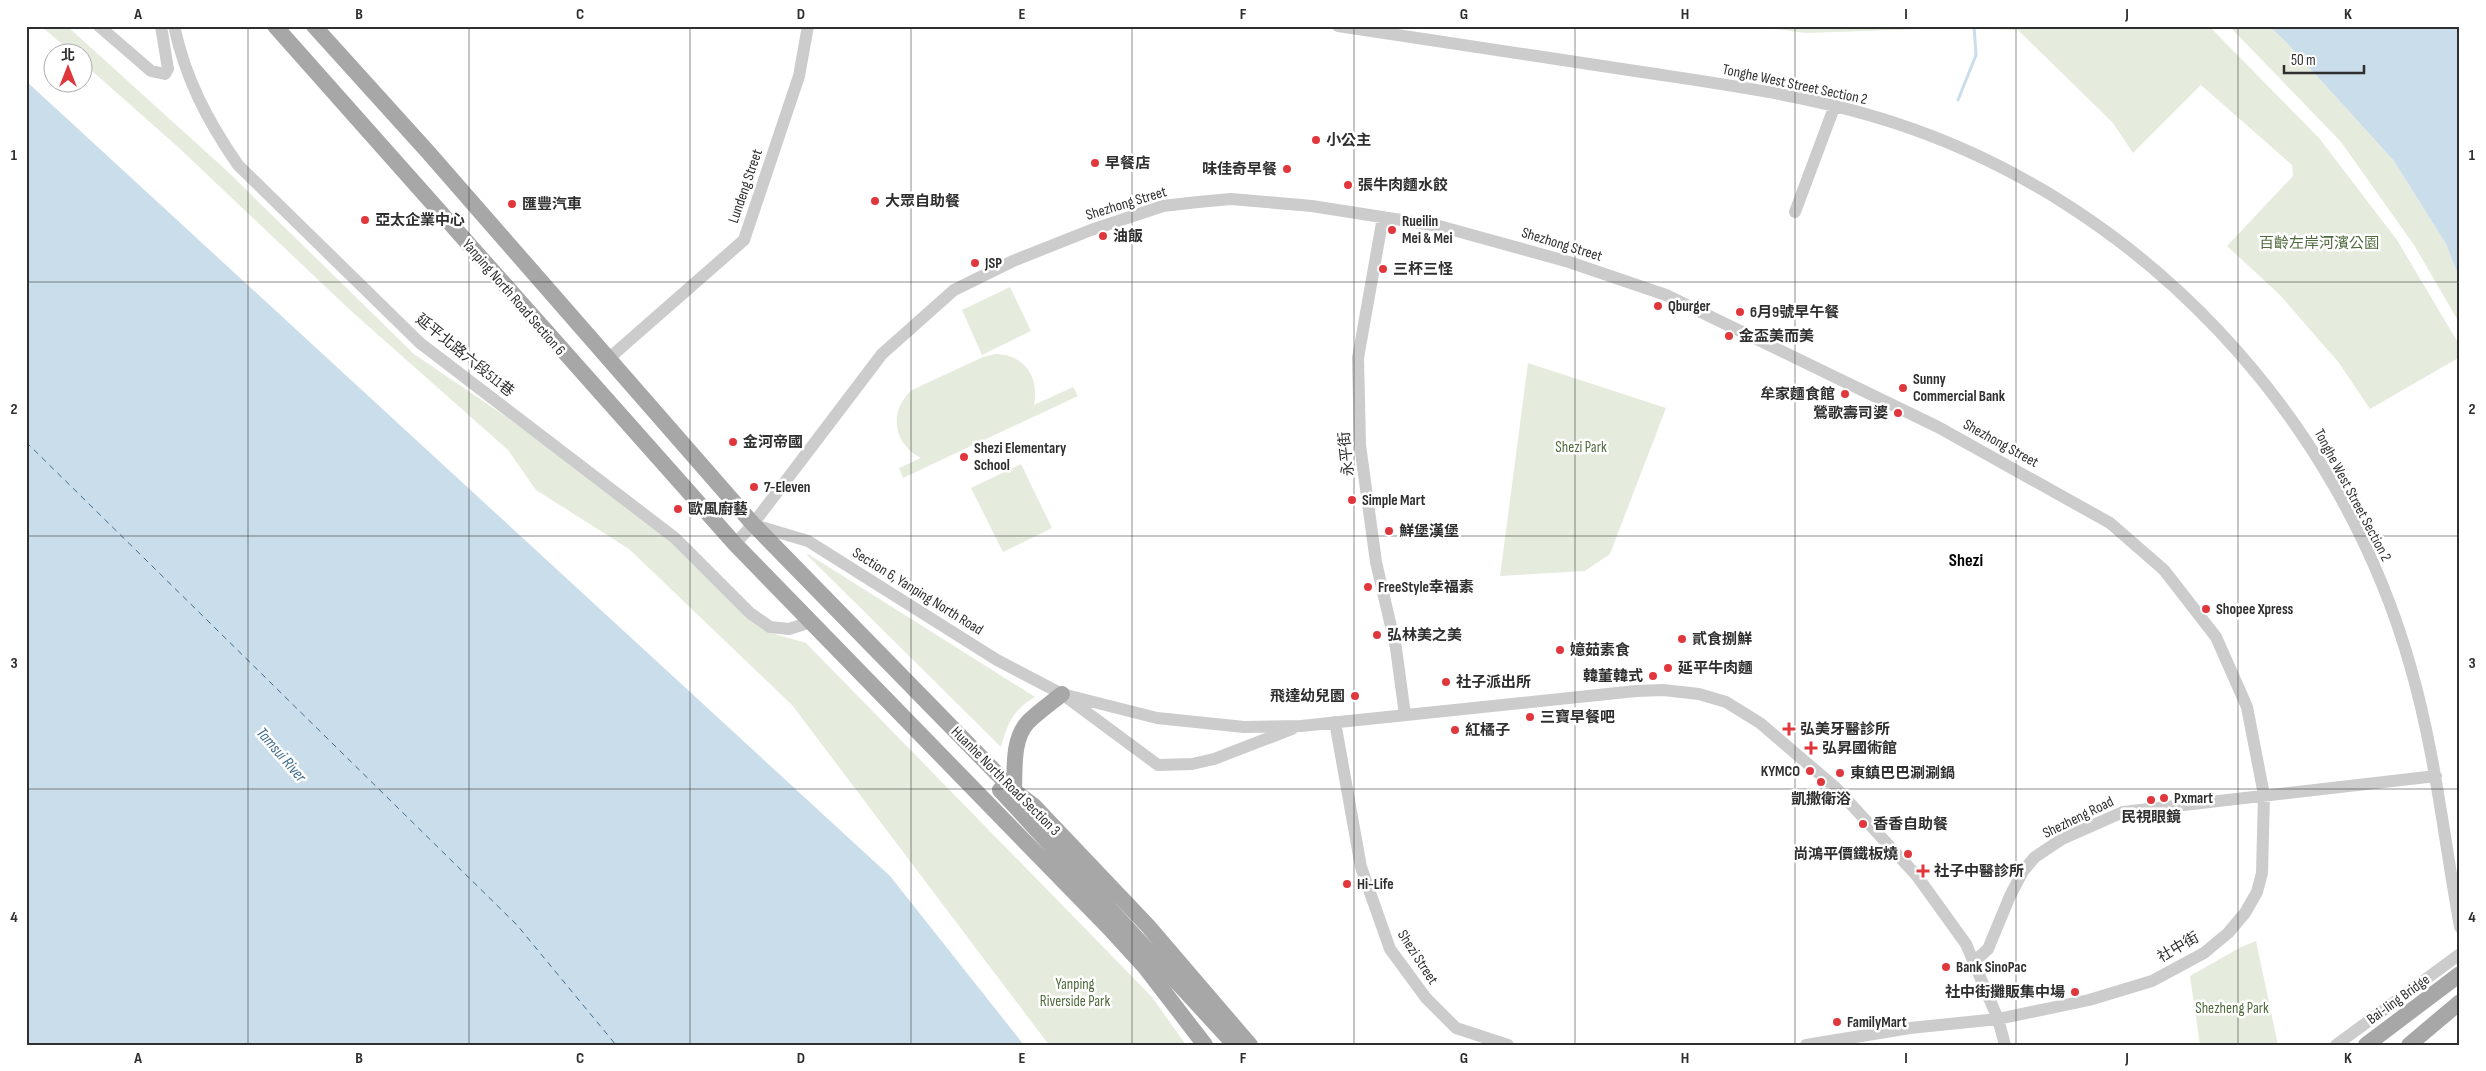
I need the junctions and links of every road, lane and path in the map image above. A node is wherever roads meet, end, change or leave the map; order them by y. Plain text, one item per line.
1 (99, 26) edge
2 (161, 26) edge
3 (174, 26) edge
4 (275, 26) edge
5 (314, 26) edge
6 (808, 26) edge
7 (1338, 26) edge
8 (1835, 105) junction
9 (1794, 212) dead end
10 (1383, 217) junction
11 (607, 360) junction
12 (753, 524) junction
13 (735, 544) junction
14 (812, 622) junction
15 (1062, 694) junction
16 (1405, 715) junction
17 (1335, 722) junction
18 (1301, 726) junction
19 (2436, 776) junction
20 (1014, 791) junction
21 (2264, 795) junction
22 (2460, 927) edge
23 (2460, 954) edge
24 (1975, 961) junction
25 (2460, 974) edge
26 (2459, 1003) edge
27 (1184, 1016) junction
28 (1998, 1019) junction
29 (1205, 1045) edge
30 (1220, 1045) edge
31 (1234, 1045) edge
32 (1250, 1045) edge
33 (1508, 1045) edge
34 (1806, 1045) edge
35 (2005, 1045) edge
36 (2336, 1045) edge
37 (2366, 1045) edge
38 (2409, 1045) edge

1 - 2 street
3 - 14 street, 延平北路六段511巷
4 - 13 main road, Yanping North Road Section 6
5 - 11 main road, Yanping North Road Section 6
6 - 11 street, Lundeng Street
7 - 8 street, Tonghe West Street Section 2
8 - 9 street
8 - 19 street, Tonghe West Street Section 2
10 - 12 street, Shezhong Street
10 - 16 street, 永平街
10 - 21 street, Shezhong Street
11 - 12 main road, Yanping North Road Section 6
12 - 13 street, Shezhong Street
12 - 15 street, Section 6, Yanping North Road
12 - 20 main road, Huanhe North Road Section 3
13 - 14 main road, Huanhe North Road Section 3
13 - 31 main road
14 - 27 main road, Huanhe North Road Section 3
15 - 18 street, Section 6, Yanping North Road
15 - 18 street, Section 6, Yanping North Road
15 - 20 main road
16 - 17 street, Section 6, Yanping North Road
16 - 24 street, Section 6, Yanping North Road
17 - 18 street, Section 6, Yanping North Road
17 - 33 street, Shezi Street
19 - 21 street, Shezheng Road
19 - 22 street, Tonghe West Street Section 2
20 - 32 main road, Huanhe North Road Section 3
21 - 24 street, Shezheng Road
21 - 28 street, 社中街
23 - 36 street, Bai-ling Bridge
24 - 28 street, Section 6, Yanping North Road
25 - 37 main road, Bai-ling Bridge
26 - 38 main road
27 - 29 main road, Huanhe North Road Section 3
27 - 30 main road
28 - 34 street
28 - 35 street, Section 6, Yanping North Road

